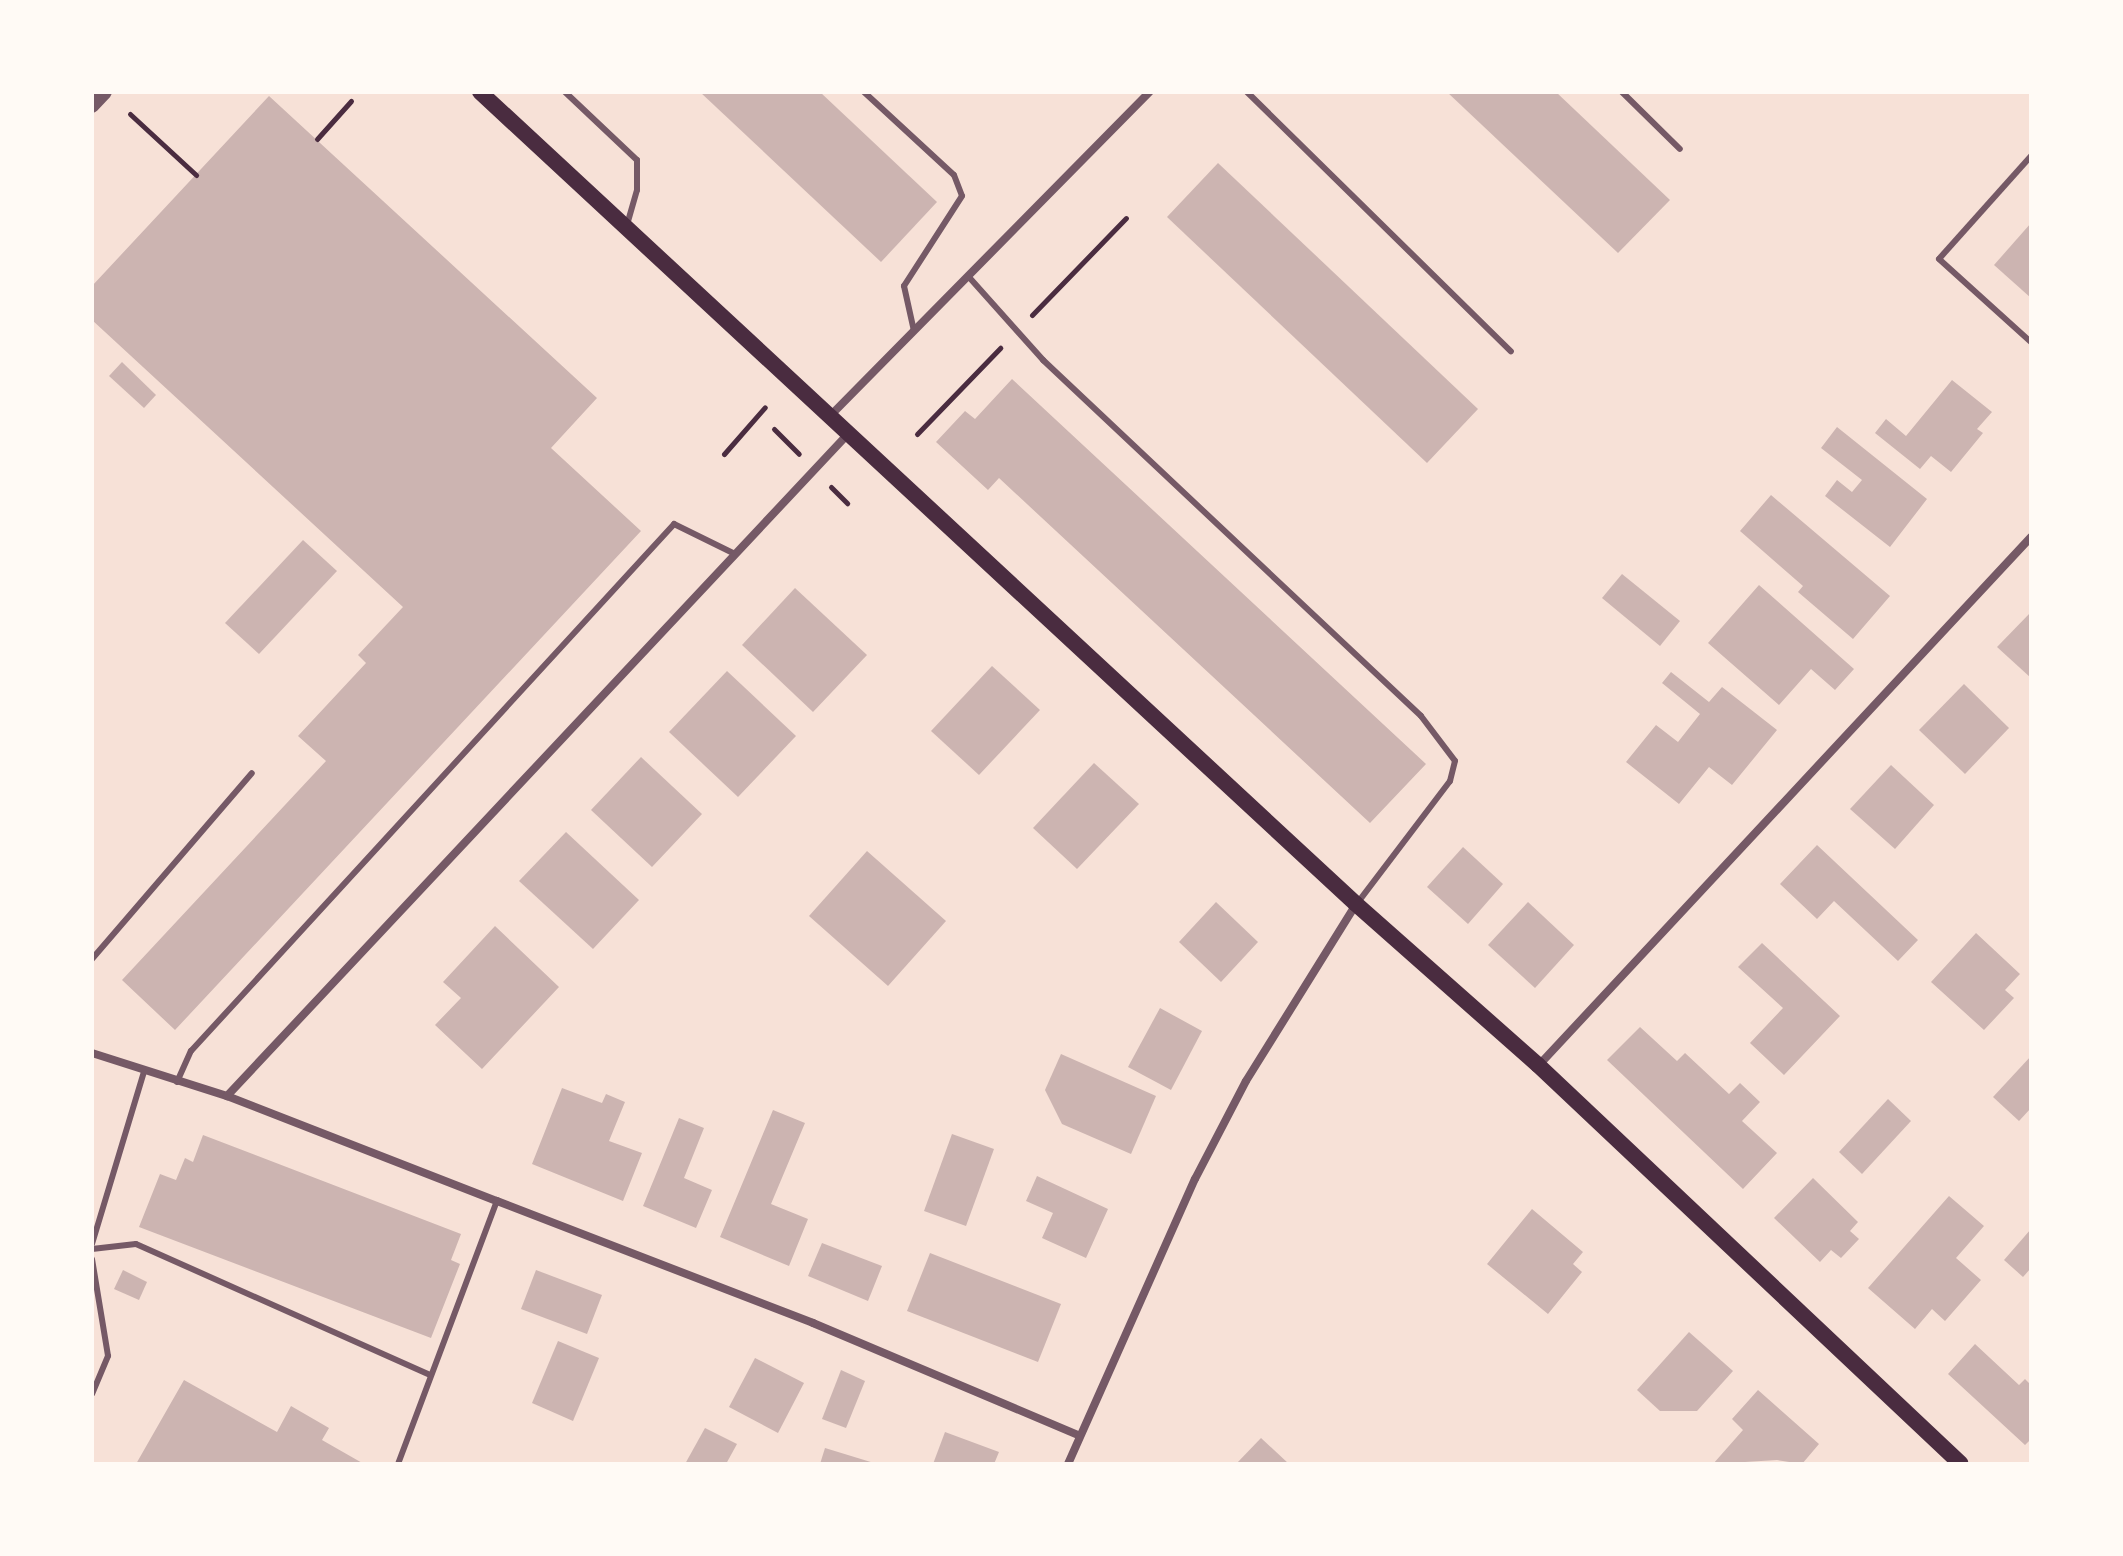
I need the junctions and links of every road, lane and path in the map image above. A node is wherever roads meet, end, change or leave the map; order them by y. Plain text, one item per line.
1 (105, 92) edge
2 (480, 92) edge
3 (565, 92) edge
4 (864, 92) edge
5 (1150, 92) edge
6 (1247, 92) edge
7 (1622, 92) edge
8 (351, 101) dead end
9 (92, 106) edge
10 (130, 114) dead end
11 (317, 139) dead end
12 (1680, 149) dead end
13 (2031, 156) edge
14 (196, 175) dead end
15 (626, 227) junction
16 (968, 276) junction
17 (914, 331) junction
18 (2031, 342) edge
19 (1511, 351) dead end
20 (765, 407) dead end
21 (830, 416) junction
22 (849, 433) junction
23 (724, 454) dead end
24 (2031, 537) edge
25 (735, 554) junction
26 (252, 773) dead end
27 (1356, 904) junction
28 (92, 959) edge
29 (92, 1053) edge
30 (1538, 1065) junction
31 (144, 1072) junction
32 (177, 1082) junction
33 (227, 1096) junction
34 (497, 1201) junction
35 (92, 1246) edge
36 (92, 1259) edge
37 (430, 1375) junction
38 (92, 1394) edge
39 (1078, 1435) junction
40 (398, 1464) edge
41 (1068, 1464) edge
42 (1961, 1464) edge

1 - 9 street
2 - 15 main road
3 - 15 lane
4 - 17 lane
5 - 16 street
6 - 19 lane
7 - 12 lane
8 - 11 path
10 - 14 path
13 - 18 lane
15 - 21 main road
16 - 17 street
16 - 27 lane
17 - 21 street
20 - 23 path
21 - 22 main road
22 - 25 street
22 - 27 main road
24 - 30 street
25 - 32 lane
25 - 33 street
26 - 28 lane
27 - 30 main road
27 - 39 street
29 - 31 street
30 - 42 main road
31 - 32 street
31 - 35 lane
32 - 33 street
33 - 34 street
34 - 37 lane
34 - 39 street
35 - 37 lane
36 - 38 lane
37 - 40 lane
39 - 41 street

